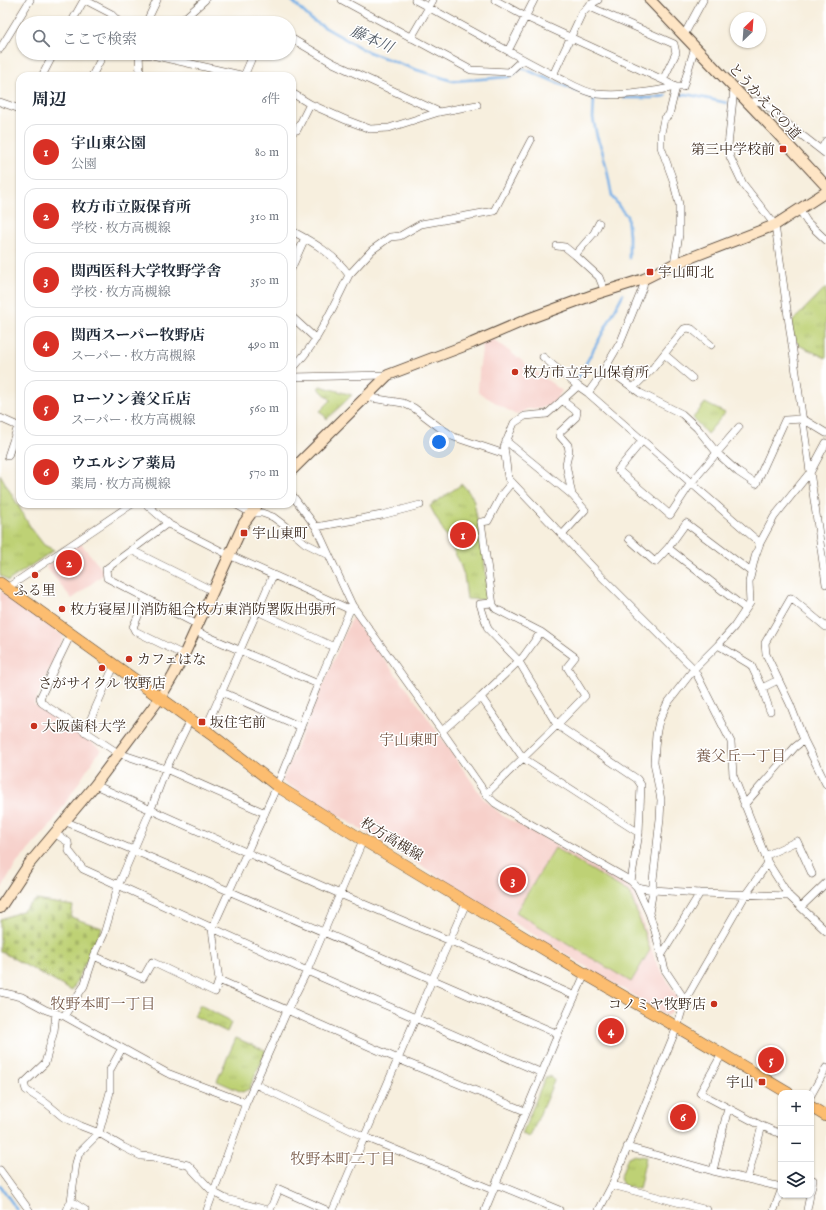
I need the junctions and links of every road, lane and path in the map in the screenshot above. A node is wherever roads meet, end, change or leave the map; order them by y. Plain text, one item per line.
1 (30, 0) edge
2 (84, 0) edge
3 (157, 0) edge
4 (205, 0) edge
5 (342, 0) edge
6 (415, 0) edge
7 (433, 0) edge
8 (495, 0) edge
9 (534, 0) edge
10 (598, 0) edge
11 (650, 0) edge
12 (703, 0) edge
13 (588, 6) junction
14 (428, 7) junction
15 (20, 16) edge
16 (75, 16) edge
17 (113, 16) edge
18 (149, 16) edge
19 (187, 16) edge
20 (526, 17) junction
21 (16, 23) edge
22 (684, 35) junction
23 (411, 38) junction
24 (571, 38) junction
25 (296, 41) edge
26 (695, 47) junction
27 (0, 49) edge
28 (508, 51) junction
29 (523, 59) junction
30 (50, 60) edge
31 (100, 60) edge
32 (140, 60) edge
33 (174, 60) edge
34 (251, 60) edge
35 (44, 72) edge
36 (94, 72) edge
37 (140, 72) edge
38 (226, 72) edge
39 (246, 72) edge
40 (554, 75) junction
41 (663, 80) junction
42 (676, 87) junction
43 (734, 89) junction
44 (296, 95) edge
45 (0, 102) edge
46 (747, 103) junction
47 (310, 104) junction
48 (477, 105) dead end
49 (16, 108) edge
50 (439, 112) junction
51 (296, 130) edge
52 (531, 140) dead end
53 (826, 141) edge
54 (823, 152) edge
55 (826, 186) edge
56 (826, 192) edge
57 (799, 210) junction
58 (599, 223) dead end
59 (775, 225) junction
60 (296, 233) edge
61 (306, 238) junction
62 (826, 240) edge
63 (557, 246) dead end
64 (575, 255) junction
65 (296, 259) edge
66 (674, 264) junction
67 (349, 275) junction
68 (644, 279) junction
69 (605, 292) junction
70 (296, 321) edge
71 (316, 339) junction
72 (711, 345) dead end
73 (664, 354) junction
74 (543, 358) dead end
75 (296, 365) edge
76 (606, 368) junction
77 (388, 375) junction
78 (296, 377) edge
79 (692, 378) dead end
80 (578, 386) junction
81 (633, 388) junction
82 (588, 393) junction
83 (365, 397) junction
84 (562, 400) junction
85 (0, 418) edge
86 (803, 419) junction
87 (16, 425) edge
88 (739, 427) dead end
89 (826, 433) edge
90 (16, 434) edge
91 (506, 441) junction
92 (642, 441) junction
93 (826, 443) edge
94 (717, 453) junction
95 (505, 454) junction
96 (8, 456) dead end
97 (296, 466) edge
98 (811, 471) junction
99 (512, 482) junction
100 (691, 483) junction
101 (572, 495) junction
102 (296, 500) edge
103 (420, 505) dead end
104 (126, 508) edge
105 (151, 508) edge
106 (242, 508) edge
107 (255, 508) edge
108 (251, 513) junction
109 (168, 523) junction
110 (316, 527) junction
111 (562, 535) junction
112 (629, 539) dead end
113 (760, 543) junction
114 (668, 548) junction
115 (131, 550) junction
116 (824, 550) edge
117 (229, 555) junction
118 (329, 555) junction
119 (751, 572) junction
120 (273, 575) junction
121 (826, 584) edge
122 (4, 585) edge
123 (213, 591) junction
124 (146, 599) junction
125 (493, 603) junction
126 (352, 608) junction
127 (746, 609) junction
128 (257, 611) junction
129 (826, 627) edge
130 (196, 628) junction
131 (541, 632) junction
132 (73, 636) junction
133 (718, 645) junction
134 (334, 647) junction
135 (240, 650) junction
136 (184, 655) junction
137 (518, 660) junction
138 (114, 666) junction
139 (694, 669) junction
140 (778, 680) junction
141 (318, 684) junction
142 (762, 688) junction
143 (222, 692) junction
144 (481, 697) junction
145 (160, 698) junction
146 (770, 711) dead end
147 (190, 720) junction
148 (557, 726) junction
149 (301, 727) junction
150 (205, 730) junction
151 (442, 731) junction
152 (85, 732) junction
153 (804, 740) junction
154 (118, 753) junction
155 (523, 758) junction
156 (166, 769) junction
157 (826, 784) edge
158 (95, 785) junction
159 (277, 786) junction
160 (486, 794) junction
161 (744, 805) junction
162 (151, 809) junction
163 (265, 813) junction
164 (64, 821) junction
165 (54, 833) junction
166 (639, 833) junction
167 (363, 840) junction
168 (133, 850) junction
169 (247, 852) junction
170 (765, 856) junction
171 (768, 863) junction
172 (812, 874) dead end
173 (631, 882) junction
174 (826, 883) edge
175 (118, 886) junction
176 (637, 887) junction
177 (654, 890) junction
178 (230, 891) junction
179 (700, 893) junction
180 (340, 894) junction
181 (746, 894) junction
182 (789, 896) junction
183 (467, 901) junction
184 (801, 907) junction
185 (0, 908) edge
186 (649, 912) junction
187 (212, 929) junction
188 (324, 931) junction
189 (826, 931) edge
190 (449, 941) junction
191 (94, 956) junction
192 (661, 956) junction
193 (307, 971) junction
194 (585, 974) junction
195 (219, 980) junction
196 (432, 980) junction
197 (0, 992) edge
198 (575, 996) junction
199 (686, 1000) junction
200 (288, 1010) junction
201 (56, 1013) junction
202 (64, 1016) junction
203 (415, 1018) junction
204 (677, 1027) junction
205 (558, 1034) junction
206 (122, 1048) junction
207 (722, 1054) junction
208 (398, 1059) junction
209 (825, 1070) edge
210 (542, 1073) junction
211 (255, 1084) junction
212 (783, 1090) edge
213 (814, 1090) edge
214 (246, 1103) junction
215 (728, 1108) junction
216 (814, 1109) edge
217 (525, 1111) junction
218 (826, 1116) edge
219 (762, 1126) junction
220 (99, 1133) junction
221 (778, 1133) edge
222 (365, 1136) junction
223 (627, 1147) junction
224 (0, 1170) edge
225 (714, 1171) junction
226 (747, 1179) junction
227 (612, 1185) junction
228 (778, 1186) edge
229 (495, 1187) junction
230 (214, 1192) junction
231 (778, 1198) edge
232 (809, 1198) edge
233 (71, 1201) junction
234 (29, 1210) edge
235 (67, 1210) edge
236 (85, 1210) edge
237 (207, 1210) edge
238 (269, 1210) edge
239 (326, 1210) edge
240 (333, 1210) edge
241 (485, 1210) edge
242 (558, 1210) edge
243 (600, 1210) edge
244 (707, 1210) edge
245 (774, 1210) edge
246 (807, 1210) edge

1 - 15 street
2 - 16 street
2 - 17 street
3 - 18 street
4 - 19 street
5 - 23 street
6 - 14 street
7 - 14 street
8 - 20 street
9 - 20 street
10 - 13 street
11 - 22 street, とうかえでの道
12 - 22 street
13 - 24 street
13 - 41 street
14 - 23 street
14 - 28 street
20 - 24 street
20 - 28 street
21 - 27 street
22 - 26 street, とうかえでの道
23 - 29 street
24 - 40 street
24 - 41 street
25 - 50 street
26 - 42 street
26 - 43 street, とうかえでの道
28 - 29 street
29 - 40 street
30 - 35 street
31 - 36 street
32 - 37 street
33 - 38 street
34 - 39 street
40 - 42 street
41 - 42 street
42 - 66 street
43 - 46 street, とうかえでの道
43 - 59 street
44 - 47 street
45 - 49 street
46 - 54 street
46 - 55 street, とうかえでの道
47 - 50 street
47 - 51 street
48 - 50 street
52 - 67 street
53 - 54 street
56 - 57 street
57 - 59 street
57 - 62 street
58 - 64 street
59 - 66 street
59 - 86 street
60 - 61 street
61 - 65 street
61 - 67 street
63 - 64 street
64 - 69 street
66 - 68 street
67 - 71 street
68 - 69 street
68 - 76 street
69 - 77 street
70 - 71 street
71 - 75 street
72 - 73 street
73 - 79 street
73 - 81 street
74 - 80 street
76 - 81 street
76 - 82 street
77 - 78 street
77 - 83 street
80 - 82 street
80 - 84 street
81 - 94 street
82 - 92 street
83 - 95 street
83 - 97 street
84 - 91 street
84 - 101 street
85 - 87 street
86 - 89 street
86 - 94 street
86 - 98 street
88 - 94 street
90 - 96 street
91 - 95 street
91 - 101 street
92 - 100 street
92 - 100 street
93 - 98 street
94 - 100 street
95 - 99 street
98 - 113 street
98 - 116 street
99 - 111 street
99 - 125 street
100 - 113 street
101 - 111 street
102 - 110 street
103 - 110 street
104 - 122 street
105 - 109 street
106 - 108 street
107 - 108 street
108 - 117 street
108 - 118 street
109 - 115 street
109 - 117 street
110 - 118 street
111 - 139 street
112 - 114 street
113 - 119 street
114 - 119 street
114 - 127 street
115 - 123 street
115 - 124 street
116 - 121 street
117 - 120 street
117 - 123 street
118 - 126 street
119 - 127 street
120 - 126 street
120 - 128 street
122 - 132 main road, 枚方高槻線
123 - 130 street
124 - 130 street
124 - 136 street
125 - 131 street
125 - 137 street
126 - 134 street
126 - 151 street
127 - 133 street
128 - 134 street
128 - 135 street
129 - 140 street
130 - 135 street
130 - 136 street
131 - 137 street
131 - 148 street
132 - 138 main road, 枚方高槻線
132 - 152 street
133 - 139 street
133 - 142 street
134 - 141 street
135 - 141 street
135 - 143 street
136 - 145 street
137 - 144 street
137 - 148 street
138 - 145 main road, 枚方高槻線
138 - 152 street
139 - 161 street
139 - 177 street
140 - 142 street
140 - 153 street
141 - 149 street
142 - 146 street
143 - 149 street
143 - 150 street
144 - 151 street
144 - 155 street
145 - 147 main road, 枚方高槻線
145 - 154 street
147 - 150 main road, 枚方高槻線
147 - 156 street
148 - 155 street
148 - 166 street
149 - 159 street
150 - 159 main road, 枚方高槻線
151 - 160 street
152 - 154 street
153 - 157 street
153 - 161 street
154 - 156 street
154 - 158 street
155 - 160 street
155 - 166 street
156 - 162 street
156 - 163 street
158 - 162 street
158 - 164 street
159 - 163 street
159 - 167 main road, 枚方高槻線
160 - 173 street
161 - 170 street
162 - 168 street
162 - 169 street
163 - 169 street
164 - 165 street
164 - 168 street
165 - 175 street
165 - 185 street
166 - 173 street
167 - 180 street
167 - 183 main road, 枚方高槻線
168 - 175 street
168 - 178 street
169 - 178 street
169 - 180 street
170 - 171 street
170 - 172 street
171 - 181 street
171 - 182 street
173 - 176 street
174 - 184 street
175 - 187 street
175 - 191 street
176 - 177 street
176 - 186 street
177 - 179 street
177 - 186 street
178 - 187 street
178 - 188 street
179 - 181 street
179 - 192 street
180 - 188 street
180 - 190 street
181 - 182 street
181 - 199 street
182 - 184 street
183 - 190 street
183 - 194 main road, 枚方高槻線
184 - 189 street
186 - 192 street
187 - 193 street
187 - 195 street
188 - 193 street
188 - 196 street
190 - 196 street
190 - 198 street
191 - 195 street
191 - 202 street
192 - 199 street
193 - 200 street
193 - 203 street
194 - 198 street
194 - 204 main road, 枚方高槻線
195 - 200 street
196 - 203 street
196 - 205 street
197 - 201 street
198 - 205 street
199 - 204 street
200 - 208 street
200 - 211 street
201 - 202 street
201 - 220 street
202 - 206 street
203 - 208 street
203 - 210 street
204 - 207 main road, 枚方高槻線
204 - 223 street
205 - 210 street
206 - 214 street
206 - 220 street
207 - 212 main road, 枚方高槻線
207 - 215 street
208 - 217 street
208 - 222 street
209 - 213 street
210 - 217 street
211 - 214 street
211 - 222 street
214 - 230 street
215 - 219 street
215 - 225 street
216 - 218 main road
217 - 229 street
219 - 221 street
219 - 226 street
220 - 230 street
220 - 233 street
222 - 229 street
222 - 240 street
223 - 225 street
223 - 227 street
224 - 234 street
225 - 226 street
226 - 228 street
227 - 243 street
227 - 244 street
229 - 241 street
229 - 242 street
230 - 237 street
230 - 238 street
231 - 245 street
232 - 246 street
233 - 235 street
233 - 236 street
238 - 239 street

